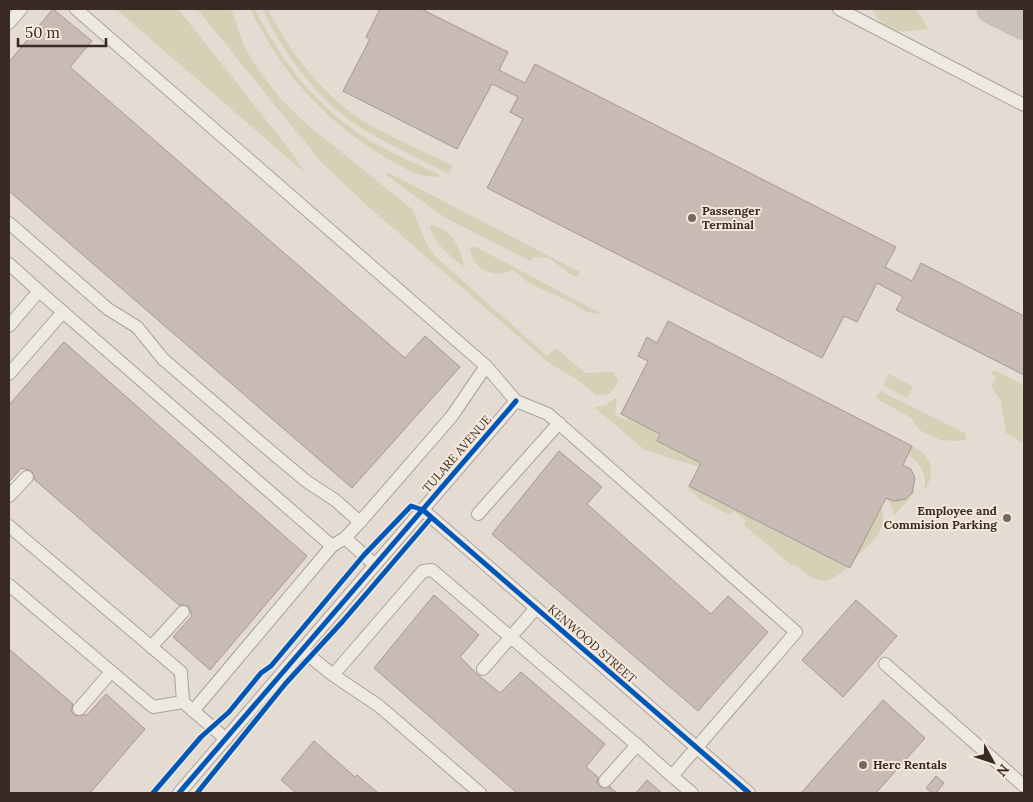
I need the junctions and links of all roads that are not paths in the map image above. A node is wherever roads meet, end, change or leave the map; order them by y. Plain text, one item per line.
1 (21, 9) edge
2 (76, 9) edge
3 (839, 9) edge
4 (9, 23) edge
5 (1024, 105) edge
6 (9, 223) edge
7 (9, 264) edge
8 (39, 291) junction
9 (63, 312) junction
10 (9, 326) edge
11 (486, 366) junction
12 (9, 374) edge
13 (516, 401) junction
14 (559, 423) junction
15 (27, 476) dead end
16 (9, 496) edge
17 (422, 510) junction
18 (478, 514) dead end
19 (360, 522) junction
20 (9, 526) edge
21 (345, 538) junction
22 (332, 546) junction
23 (375, 565) junction
24 (9, 585) edge
25 (536, 608) junction
26 (183, 612) dead end
27 (510, 637) junction
28 (151, 647) junction
29 (302, 650) junction
30 (886, 664) dead end
31 (483, 669) dead end
32 (111, 672) junction
33 (333, 675) junction
34 (188, 706) junction
35 (80, 710) dead end
36 (226, 739) junction
37 (637, 745) junction
38 (696, 748) junction
39 (672, 776) junction
40 (606, 781) dead end
41 (1024, 786) edge
42 (179, 793) edge
43 (480, 793) edge
44 (692, 793) edge
45 (749, 793) edge

1 - 4 street
2 - 11 street
3 - 5 street
6 - 19 street
7 - 8 street
8 - 9 street
8 - 10 street
9 - 12 street
9 - 22 street
11 - 13 street
11 - 19 street
13 - 14 street
13 - 17 street, TULARE AVENUE
14 - 18 street
14 - 38 street
15 - 16 street
17 - 23 street, TULARE AVENUE
17 - 25 street, KENWOOD STREET
19 - 21 street
20 - 28 street
21 - 22 street
21 - 23 street
22 - 34 street
23 - 29 street, TULARE AVENUE
24 - 32 street
25 - 27 street
25 - 38 street, KENWOOD STREET
26 - 28 street
27 - 31 street
27 - 33 street
27 - 37 street
28 - 34 street
29 - 33 street
29 - 36 street, TULARE AVENUE
30 - 41 street
32 - 34 street
32 - 35 street
33 - 43 street
34 - 36 street
36 - 42 street, TULARE AVENUE
37 - 39 street
37 - 40 street
38 - 39 street
38 - 45 street, KENWOOD STREET
39 - 44 street

